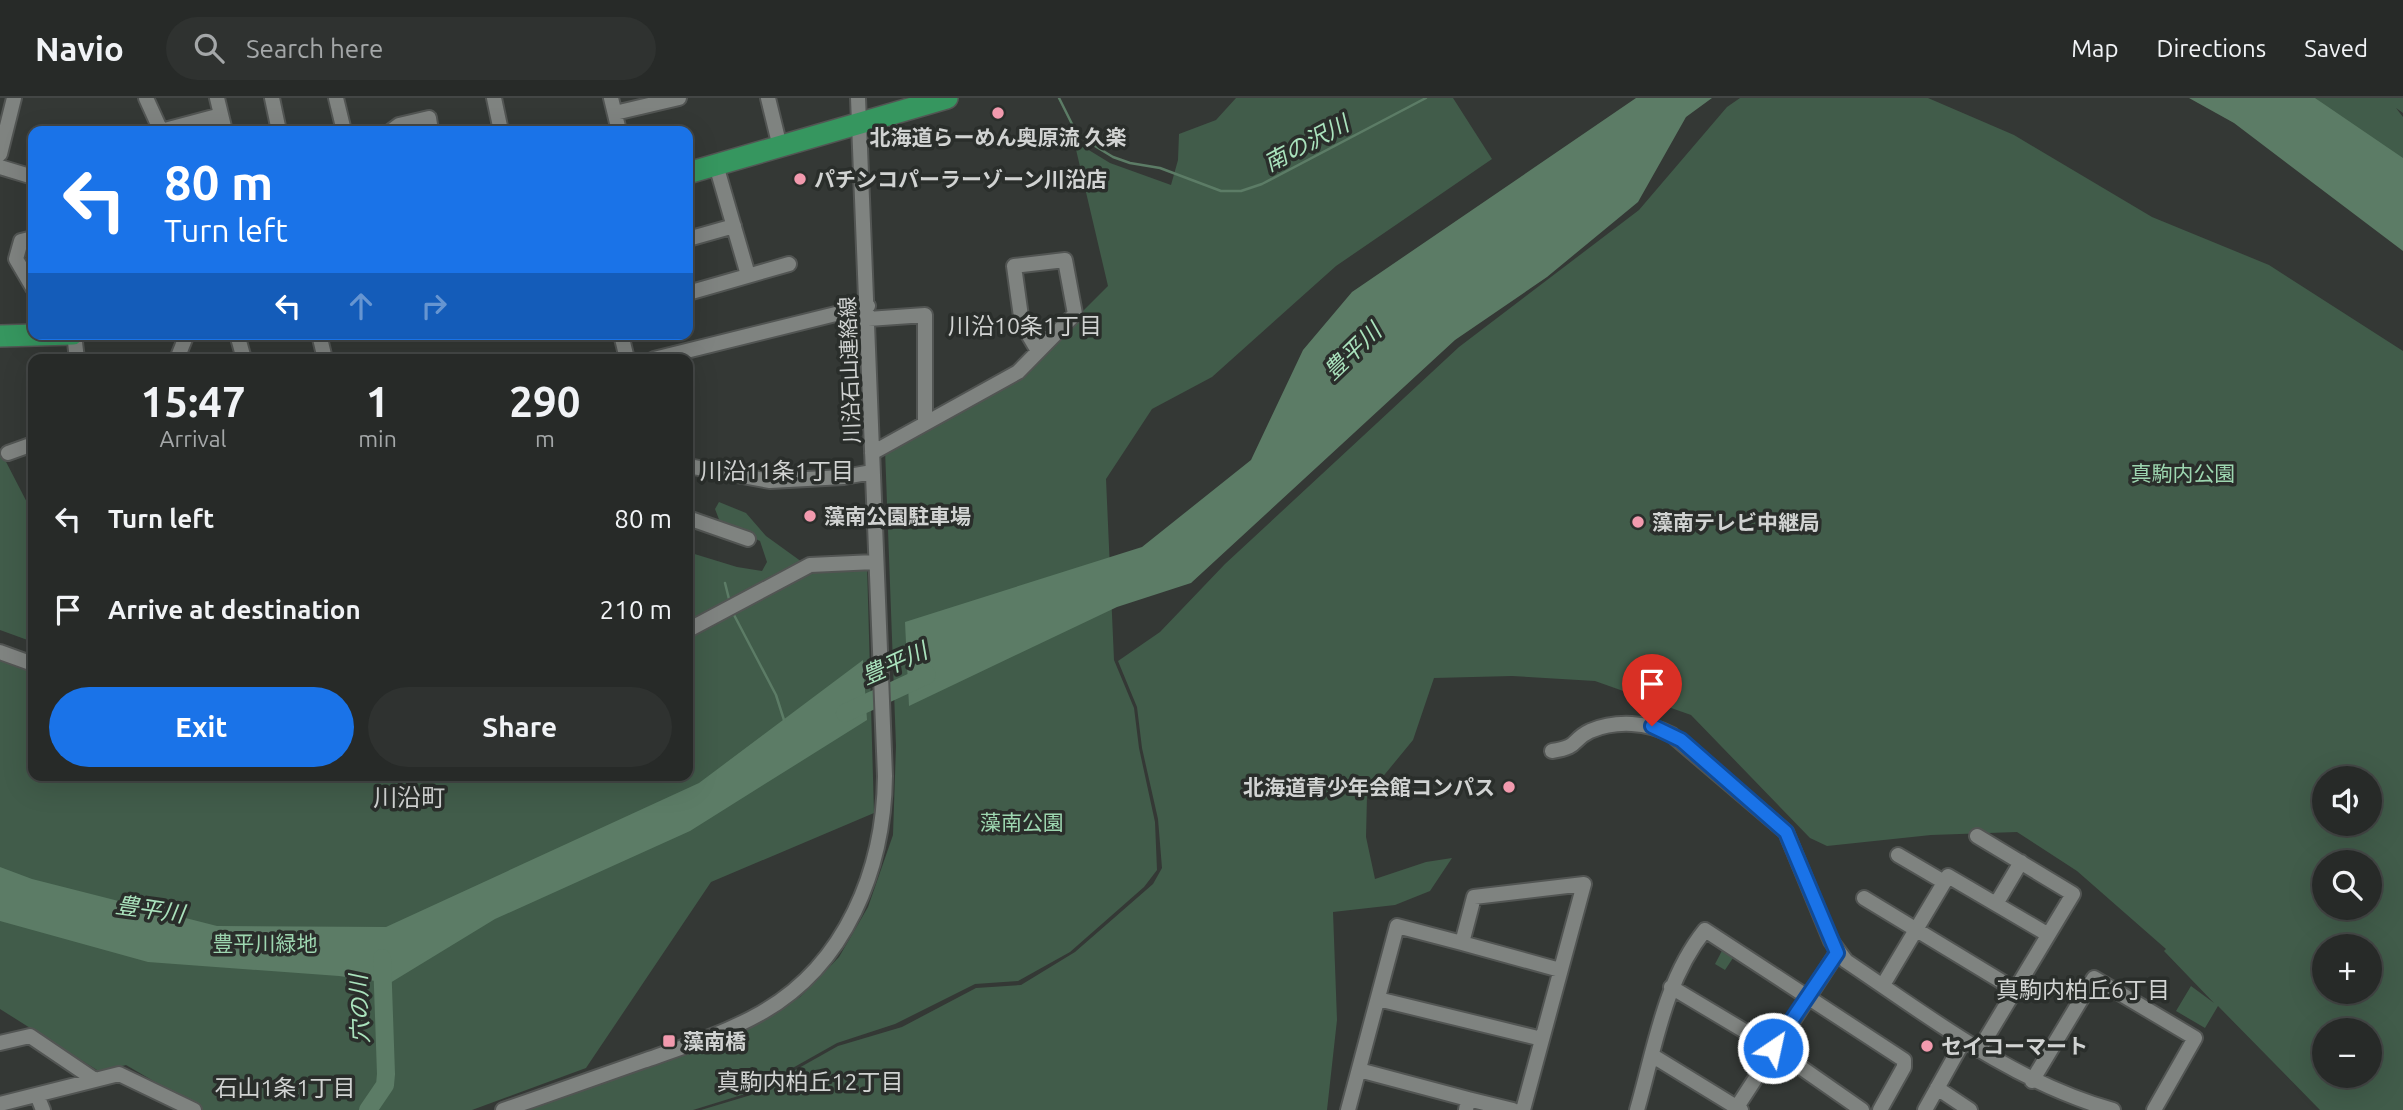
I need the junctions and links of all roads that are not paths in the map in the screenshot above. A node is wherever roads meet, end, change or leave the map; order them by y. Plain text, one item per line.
1 (14, 98) edge
2 (146, 98) edge
3 (218, 98) edge
4 (272, 98) edge
5 (336, 98) edge
6 (494, 98) edge
7 (679, 98) edge
8 (768, 98) edge
9 (858, 98) edge
10 (947, 98) edge
11 (613, 105) edge
12 (221, 115) junction
13 (861, 123) junction
14 (159, 126) edge
15 (180, 126) edge
16 (224, 126) edge
17 (278, 126) edge
18 (343, 126) edge
19 (398, 126) edge
20 (430, 126) edge
21 (500, 126) edge
22 (618, 126) edge
23 (780, 147) junction
24 (0, 154) edge
25 (716, 165) junction
26 (0, 167) edge
27 (693, 172) edge
28 (28, 175) edge
29 (734, 226) junction
30 (693, 238) edge
31 (28, 239) edge
32 (789, 264) dead end
33 (748, 275) junction
34 (28, 278) edge
35 (693, 292) edge
36 (868, 313) junction
37 (0, 336) edge
38 (28, 336) edge
39 (1038, 351) junction
40 (677, 354) edge
41 (925, 423) junction
42 (28, 446) edge
43 (8, 453) dead end
44 (872, 453) junction
45 (693, 467) edge
46 (872, 472) junction
47 (693, 520) edge
48 (748, 539) dead end
49 (875, 562) junction
50 (693, 627) edge
51 (0, 652) edge
52 (28, 662) edge
53 (1552, 751) dead end
54 (1977, 836) dead end
55 (1898, 855) dead end
56 (2021, 862) junction
57 (1944, 882) junction
58 (1864, 898) dead end
59 (1996, 904) junction
60 (1916, 930) junction
61 (2047, 934) junction
62 (1462, 943) junction
63 (1837, 953) junction
64 (1560, 970) junction
65 (1883, 985) junction
66 (1671, 987) junction
67 (2014, 989) junction
68 (1808, 997) junction
69 (1378, 999) junction
70 (1542, 1039) junction
71 (1964, 1040) junction
72 (0, 1043) edge
73 (1773, 1048) junction
74 (1979, 1050) junction
75 (1653, 1056) junction
76 (1359, 1070) junction
77 (95, 1080) junction
78 (2032, 1081) junction
79 (1937, 1088) junction
80 (37, 1095) junction
81 (0, 1104) edge
82 (1467, 1105) edge
83 (1738, 1109) edge
84 (43, 1110) edge
85 (194, 1110) edge
86 (503, 1110) edge
87 (1348, 1110) edge
88 (1513, 1110) edge
89 (1522, 1110) edge
90 (1637, 1110) edge
91 (1862, 1110) edge
92 (1880, 1110) edge
93 (1925, 1110) edge
94 (1970, 1110) edge
95 (2113, 1110) edge
96 (2154, 1110) edge

1 - 24 street
2 - 14 street
3 - 12 street
4 - 17 street
5 - 18 street
6 - 21 street
7 - 11 street
8 - 23 street
9 - 13 street, 川沿石山連絡線
10 - 13 highway
11 - 22 street
12 - 15 street
12 - 16 street
13 - 23 highway
13 - 36 street, 川沿石山連絡線
19 - 20 street
23 - 25 highway
25 - 27 highway
25 - 29 street
26 - 28 street
29 - 30 street
29 - 33 street
31 - 34 street
32 - 33 street
33 - 35 street
36 - 40 street
36 - 41 street
36 - 44 street, 川沿石山連絡線
37 - 38 highway
39 - 39 street
39 - 41 street
41 - 44 street
42 - 43 street
44 - 46 street, 川沿石山連絡線
45 - 46 street
46 - 49 street, 川沿石山連絡線
47 - 48 street
49 - 50 street
49 - 86 street, 川沿石山連絡線
51 - 52 street
53 - 63 street
54 - 56 street
55 - 57 street
56 - 59 street
56 - 61 street
57 - 59 street
57 - 60 street
58 - 60 street
59 - 61 street
60 - 65 street
60 - 67 street
61 - 67 street
62 - 64 street
62 - 64 street
62 - 69 street
63 - 65 street
63 - 68 street
64 - 70 street
65 - 71 street
66 - 68 street
66 - 73 street
66 - 75 street
67 - 74 street
68 - 73 street
68 - 92 street
69 - 70 street
69 - 76 street
70 - 89 street
71 - 74 street
71 - 79 street
72 - 77 street
73 - 83 street
73 - 91 street
74 - 78 street
75 - 83 street
75 - 90 street
76 - 82 street
76 - 87 street
77 - 80 street
77 - 85 street
78 - 95 street
78 - 96 street
79 - 93 street
79 - 94 street
80 - 81 street
80 - 84 street
82 - 88 street

